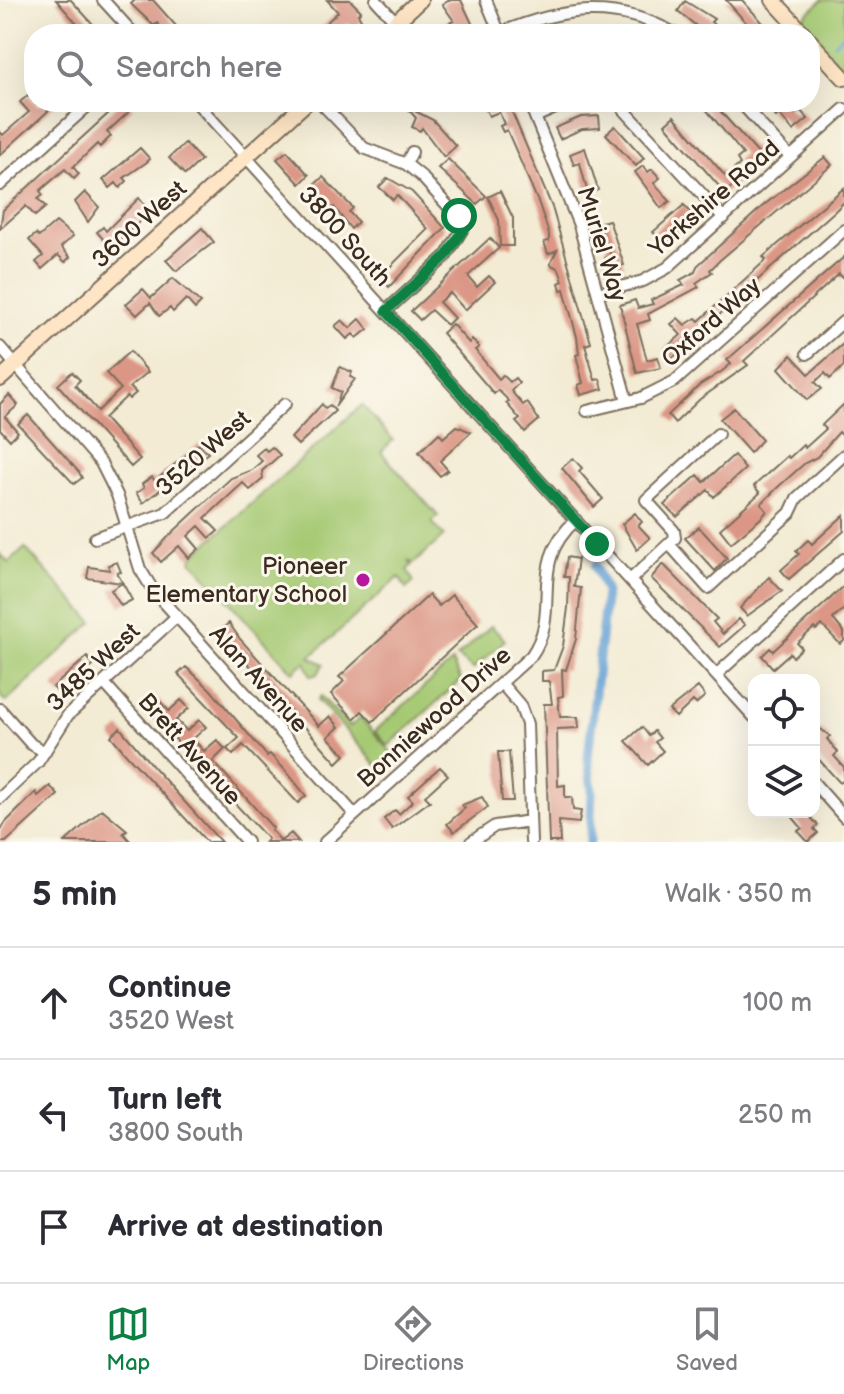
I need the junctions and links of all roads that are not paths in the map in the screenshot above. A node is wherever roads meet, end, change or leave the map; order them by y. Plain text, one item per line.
1 (103, 0) edge
2 (376, 0) edge
3 (420, 0) edge
4 (486, 0) edge
5 (773, 0) edge
6 (396, 22) joint
7 (125, 24) edge
8 (496, 24) edge
9 (523, 24) edge
10 (659, 24) edge
11 (795, 24) edge
12 (820, 52) edge
13 (844, 78) edge
14 (844, 109) edge
15 (81, 112) edge
16 (205, 112) edge
17 (296, 112) edge
18 (329, 112) edge
19 (533, 112) edge
20 (546, 112) edge
21 (626, 112) edge
22 (749, 112) edge
23 (535, 117) junction
24 (412, 152) dead end
25 (246, 157) junction
26 (790, 157) junction
27 (406, 164) junction
28 (0, 185) edge
29 (724, 218) junction
30 (844, 230) edge
31 (598, 293) junction
32 (386, 311) junction
33 (844, 321) edge
34 (0, 347) edge
35 (807, 354) dead end
36 (15, 365) junction
37 (0, 379) edge
38 (627, 401) junction
39 (285, 404) dead end
40 (587, 411) dead end
41 (718, 434) dead end
42 (844, 455) edge
43 (576, 520) junction
44 (127, 528) junction
45 (95, 538) dead end
46 (672, 540) junction
47 (844, 559) edge
48 (630, 580) junction
49 (176, 617) junction
50 (716, 675) junction
51 (104, 683) junction
52 (501, 683) junction
53 (0, 709) edge
54 (748, 710) edge
55 (45, 752) junction
56 (820, 790) edge
57 (0, 798) edge
58 (355, 815) junction
59 (844, 817) edge
60 (530, 821) junction
61 (247, 842) edge
62 (325, 842) edge
63 (471, 842) edge
64 (531, 842) edge

1 - 7 street
2 - 6 street
3 - 6 street
4 - 8 street
5 - 11 street
9 - 10 street
12 - 13 street
14 - 26 street, Yorkshire Road
15 - 28 street
16 - 25 street, 3800 South
17 - 25 street, 3600 West
18 - 27 street
19 - 23 street, Muriel Way
20 - 23 street
21 - 29 street
22 - 26 street
23 - 31 street, Muriel Way
24 - 27 street
25 - 32 street, 3800 South
25 - 36 street, 3600 West
26 - 29 street, Yorkshire Road
27 - 32 street
29 - 31 street, Yorkshire Road
30 - 38 street, Oxford Way
31 - 38 street, Muriel Way
32 - 43 street, 3800 South
33 - 35 street
34 - 36 street, Alan Avenue
36 - 37 street, 3600 West
36 - 44 street, Alan Avenue
38 - 40 street, Oxford Way
39 - 44 street, 3520 West
41 - 46 street
42 - 46 street
43 - 48 street, 3800 South
43 - 52 street, Bonniewood Drive
44 - 45 street, 3520 West
44 - 49 street, Alan Avenue
46 - 48 street
47 - 50 street
48 - 50 street, 3800 South
49 - 51 street, 3485 West
49 - 58 street, Alan Avenue
50 - 54 street, 3800 South
51 - 55 street, 3485 West
51 - 61 street, Brett Avenue
52 - 58 street, Bonniewood Drive
52 - 60 street
53 - 55 street
55 - 57 street, 3485 West
56 - 59 street
58 - 62 street, Bonniewood Drive
60 - 63 street
60 - 64 street

